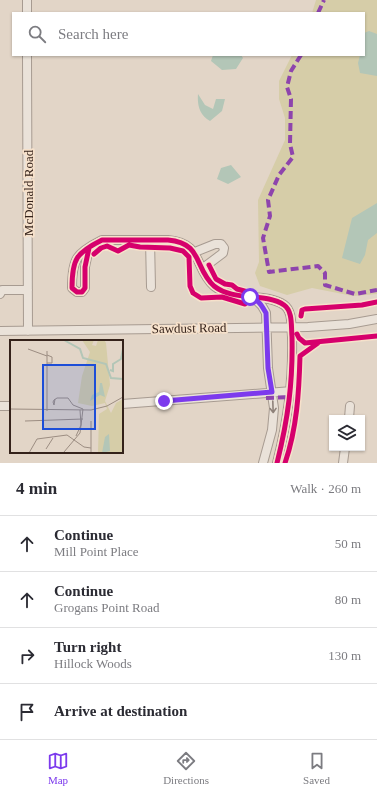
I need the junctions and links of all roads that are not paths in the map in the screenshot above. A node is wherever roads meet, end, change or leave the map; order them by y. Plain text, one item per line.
1 (27, 0) edge
2 (27, 12) edge
3 (28, 56) edge
4 (150, 240) junction
5 (89, 248) junction
6 (195, 252) junction
7 (203, 268) junction
8 (151, 288) dead end
9 (28, 290) junction
10 (0, 294) edge
11 (254, 298) junction
12 (377, 319) edge
13 (266, 327) junction
14 (291, 327) junction
15 (0, 331) edge
16 (28, 331) junction
17 (292, 391) junction
18 (272, 392) junction
19 (123, 404) edge
20 (350, 406) dead end
21 (349, 415) edge
22 (345, 451) edge
23 (263, 463) edge
24 (277, 463) edge
25 (343, 463) edge

1 - 2 street
3 - 9 street, McDonald Road
4 - 5 street
4 - 6 street
4 - 8 street
5 - 5 street
6 - 7 street
6 - 7 street
7 - 11 street
9 - 10 street
9 - 16 street, McDonald Road
11 - 13 street
11 - 14 street
12 - 14 street, Sawdust Road
13 - 14 street, Sawdust Road
13 - 16 street, Sawdust Road
13 - 18 street
14 - 17 street
15 - 16 street, Sawdust Road
17 - 18 street
17 - 24 street
18 - 19 street
18 -> 23 street
20 - 21 street
22 - 25 street

